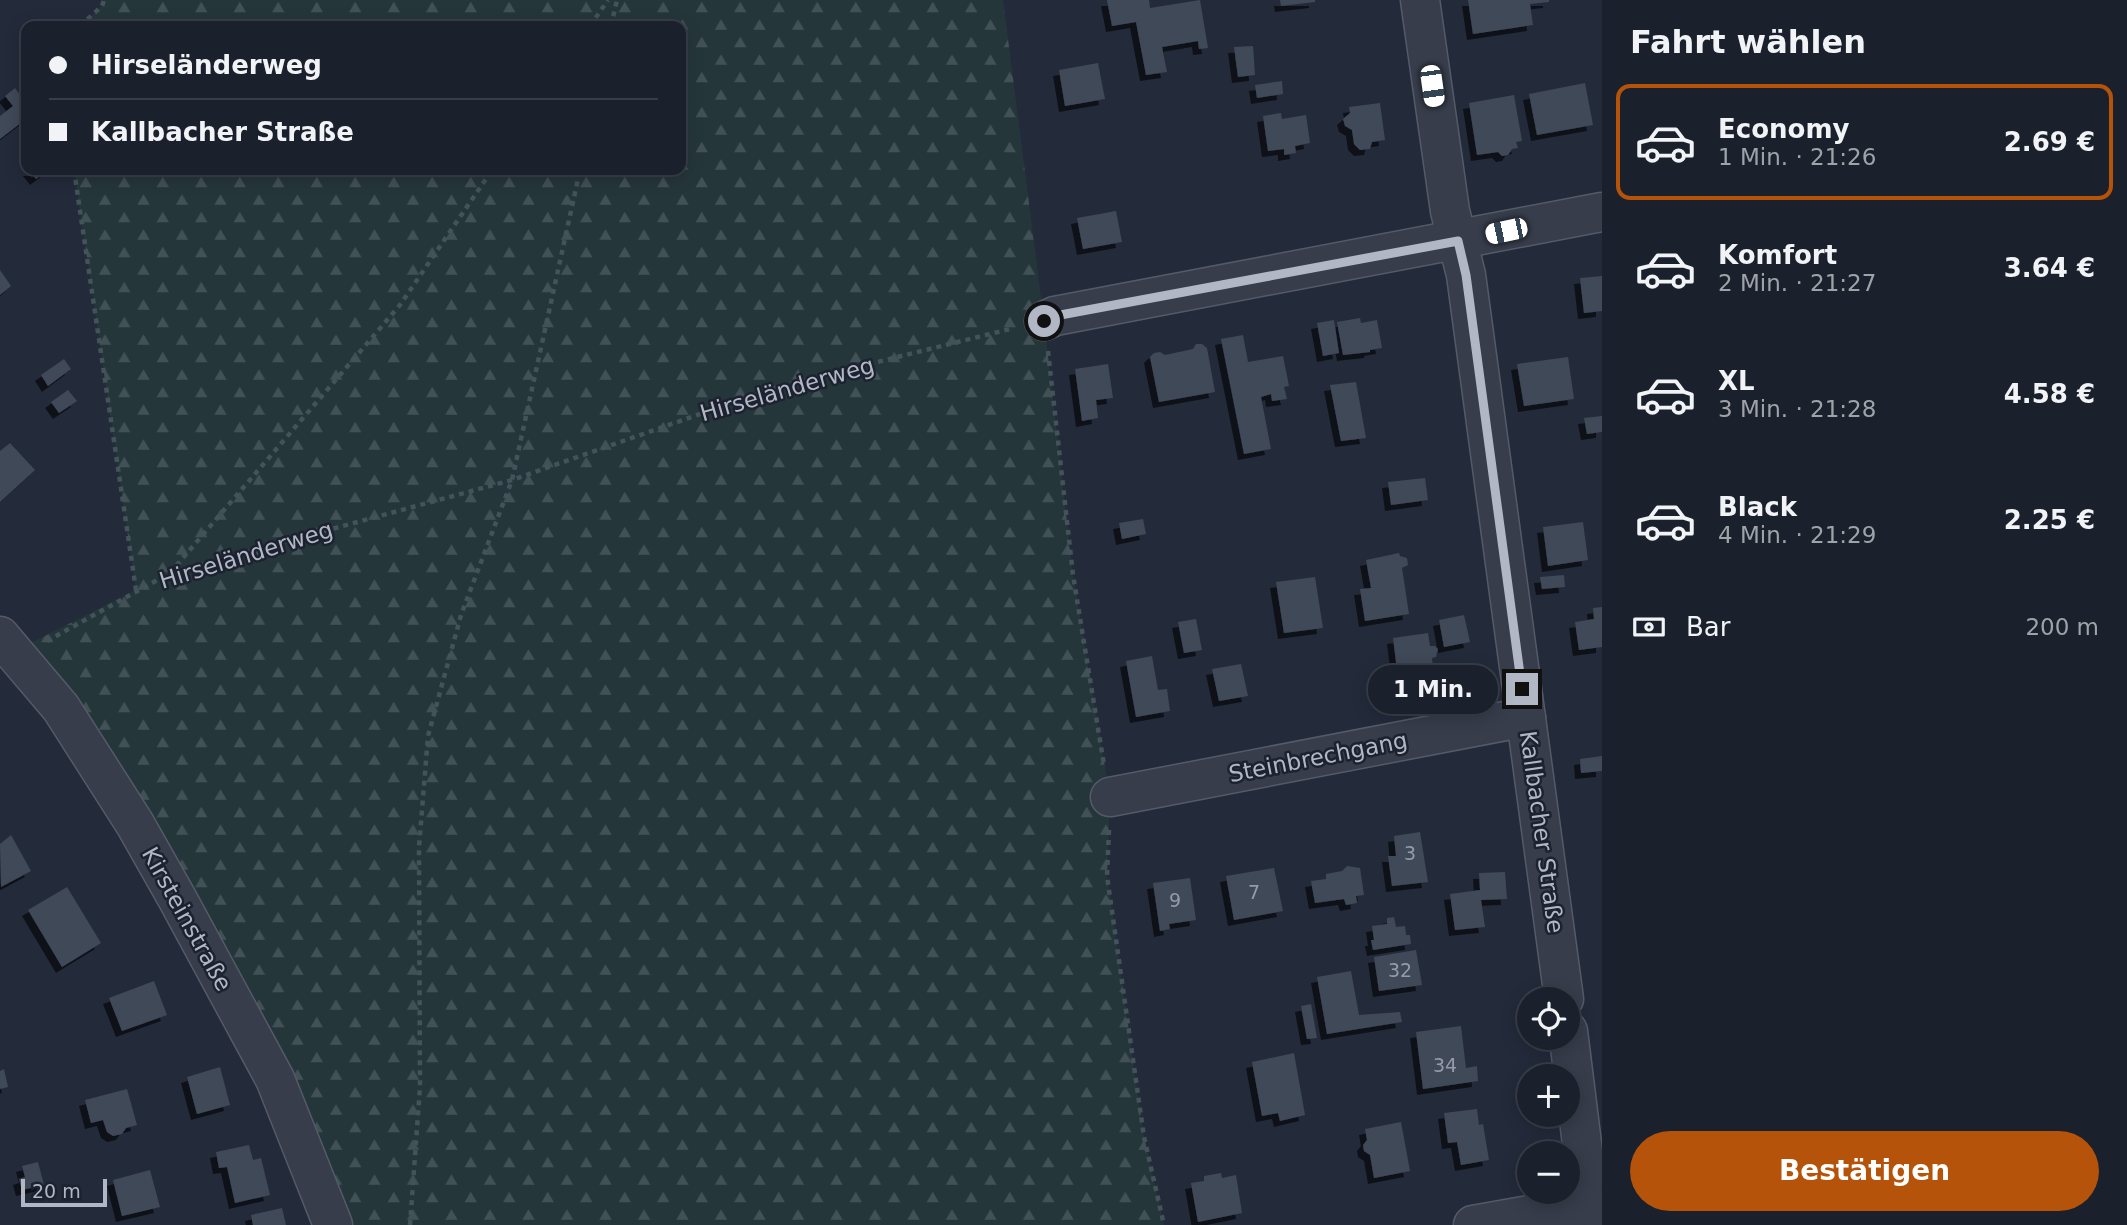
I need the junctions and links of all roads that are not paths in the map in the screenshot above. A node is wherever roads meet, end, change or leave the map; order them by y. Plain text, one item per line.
1 (1420, 0) edge
2 (1602, 212) edge
3 (1458, 241) junction
4 (1044, 321) road end
5 (4, 648) edge
6 (1526, 717) junction
7 (1110, 797) road end
8 (1562, 987) edge
9 (1570, 1050) edge
10 (1591, 1214) edge
11 (333, 1225) edge
12 (1472, 1225) edge

1 - 3 street, Kallbacher Straße
2 - 3 street
3 - 4 street
3 - 6 street, Kallbacher Straße
5 - 11 street, Kirsteinstraße
6 - 7 street, Steinbrechgang
6 - 8 street, Kallbacher Straße
9 - 10 street
10 - 12 street

